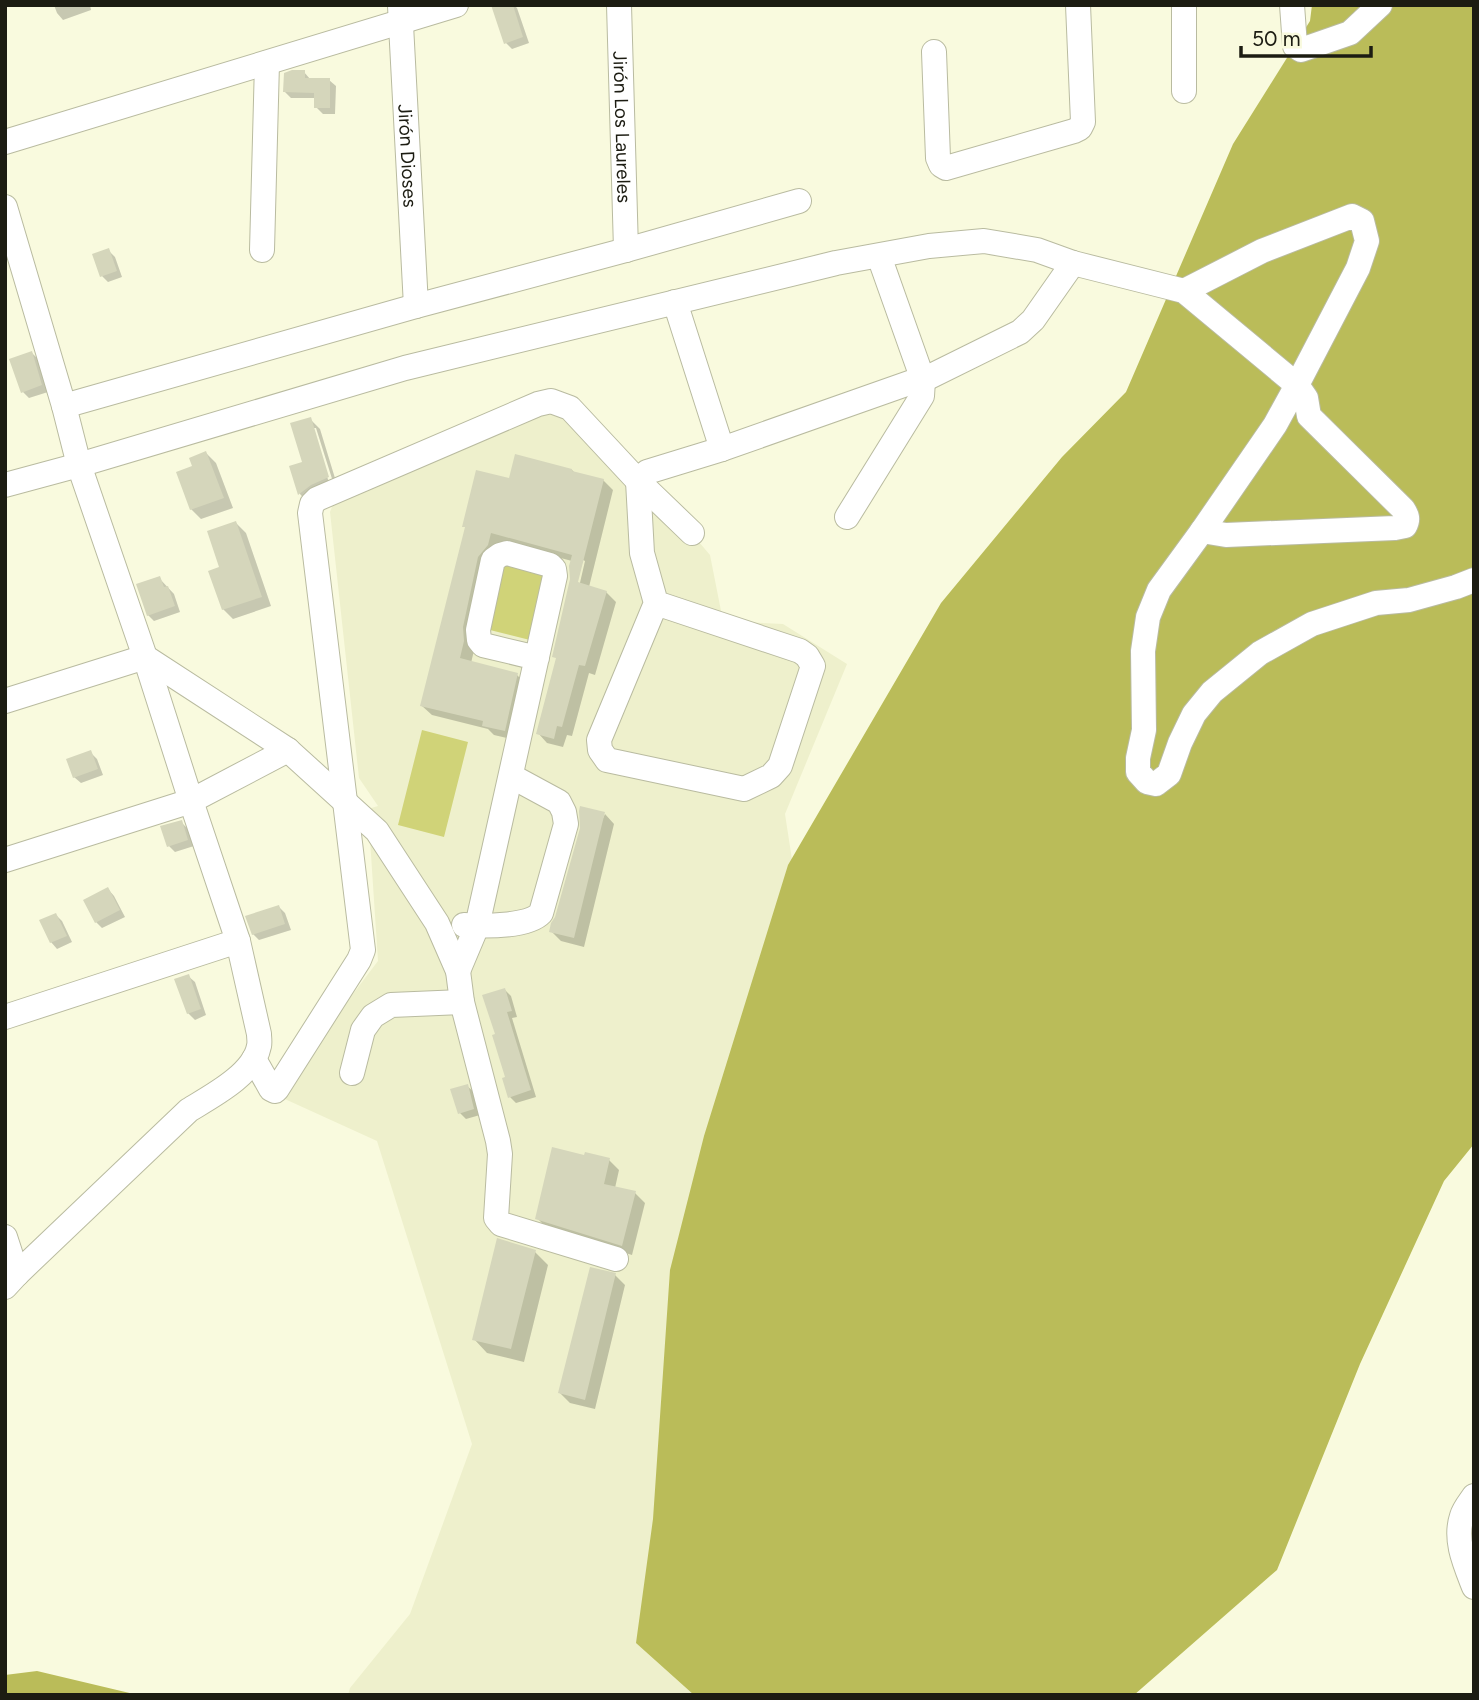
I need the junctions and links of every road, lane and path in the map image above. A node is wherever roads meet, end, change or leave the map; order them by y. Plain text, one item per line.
1 (457, 5) edge
2 (619, 5) edge
3 (1078, 5) edge
4 (1184, 5) edge
5 (1292, 5) edge
6 (1380, 5) edge
7 (401, 14) edge
8 (934, 52) dead end
9 (267, 63) junction
10 (1184, 91) dead end
11 (5, 142) edge
12 (799, 201) dead end
13 (5, 207) edge
14 (262, 250) dead end
15 (626, 250) junction
16 (879, 256) junction
17 (1073, 263) junction
18 (1184, 291) junction
19 (675, 302) junction
20 (416, 306) junction
21 (923, 380) junction
22 (1297, 386) junction
23 (64, 406) junction
24 (1309, 416) junction
25 (1275, 425) junction
26 (722, 449) junction
27 (79, 465) junction
28 (638, 481) junction
29 (5, 485) edge
30 (847, 517) dead end
31 (1202, 531) junction
32 (692, 533) dead end
33 (1474, 580) edge
34 (656, 603) junction
35 (145, 657) junction
36 (537, 658) dead end
37 (5, 701) edge
38 (288, 750) junction
39 (511, 776) junction
40 (191, 801) junction
41 (346, 803) junction
42 (5, 860) edge
43 (436, 923) junction
44 (477, 926) junction
45 (238, 941) junction
46 (458, 971) junction
47 (462, 1002) junction
48 (5, 1017) edge
49 (254, 1059) junction
50 (352, 1073) dead end
51 (5, 1237) edge
52 (616, 1259) dead end
53 (11, 1280) edge
54 (1474, 1496) edge
55 (1474, 1587) edge

1 - 7 street
2 - 15 street, Jirón Los Laureles
3 - 8 street
4 - 10 street
5 - 6 street
7 - 9 street
7 - 20 street, Jirón Dioses
9 - 11 street
9 - 14 street
12 - 15 street
13 - 23 street
15 - 20 street
16 - 17 street
16 - 19 street
16 - 21 street
17 - 18 street
17 - 21 street
18 - 22 street
18 - 22 street
19 - 26 street
19 - 27 street
20 - 23 street
21 - 26 street
21 - 30 street
22 - 24 street
22 - 25 street
23 - 27 street
24 - 25 street
24 - 31 street
25 - 31 street
26 - 28 street
27 - 29 street
27 - 35 street
28 - 32 street
28 - 34 street
28 - 41 street
31 - 33 street
34 - 34 street
35 - 37 street
35 - 38 street
35 - 40 street
36 - 39 street
38 - 40 street
38 - 41 street
39 - 44 street
39 - 44 street
40 - 42 street
40 - 45 street
41 - 43 street
41 - 49 street
43 - 44 street
43 - 46 street
44 - 46 street
45 - 48 street
45 - 49 street
46 - 47 street
47 - 50 street
47 - 52 street
49 - 53 street
51 - 53 street
54 - 55 street

